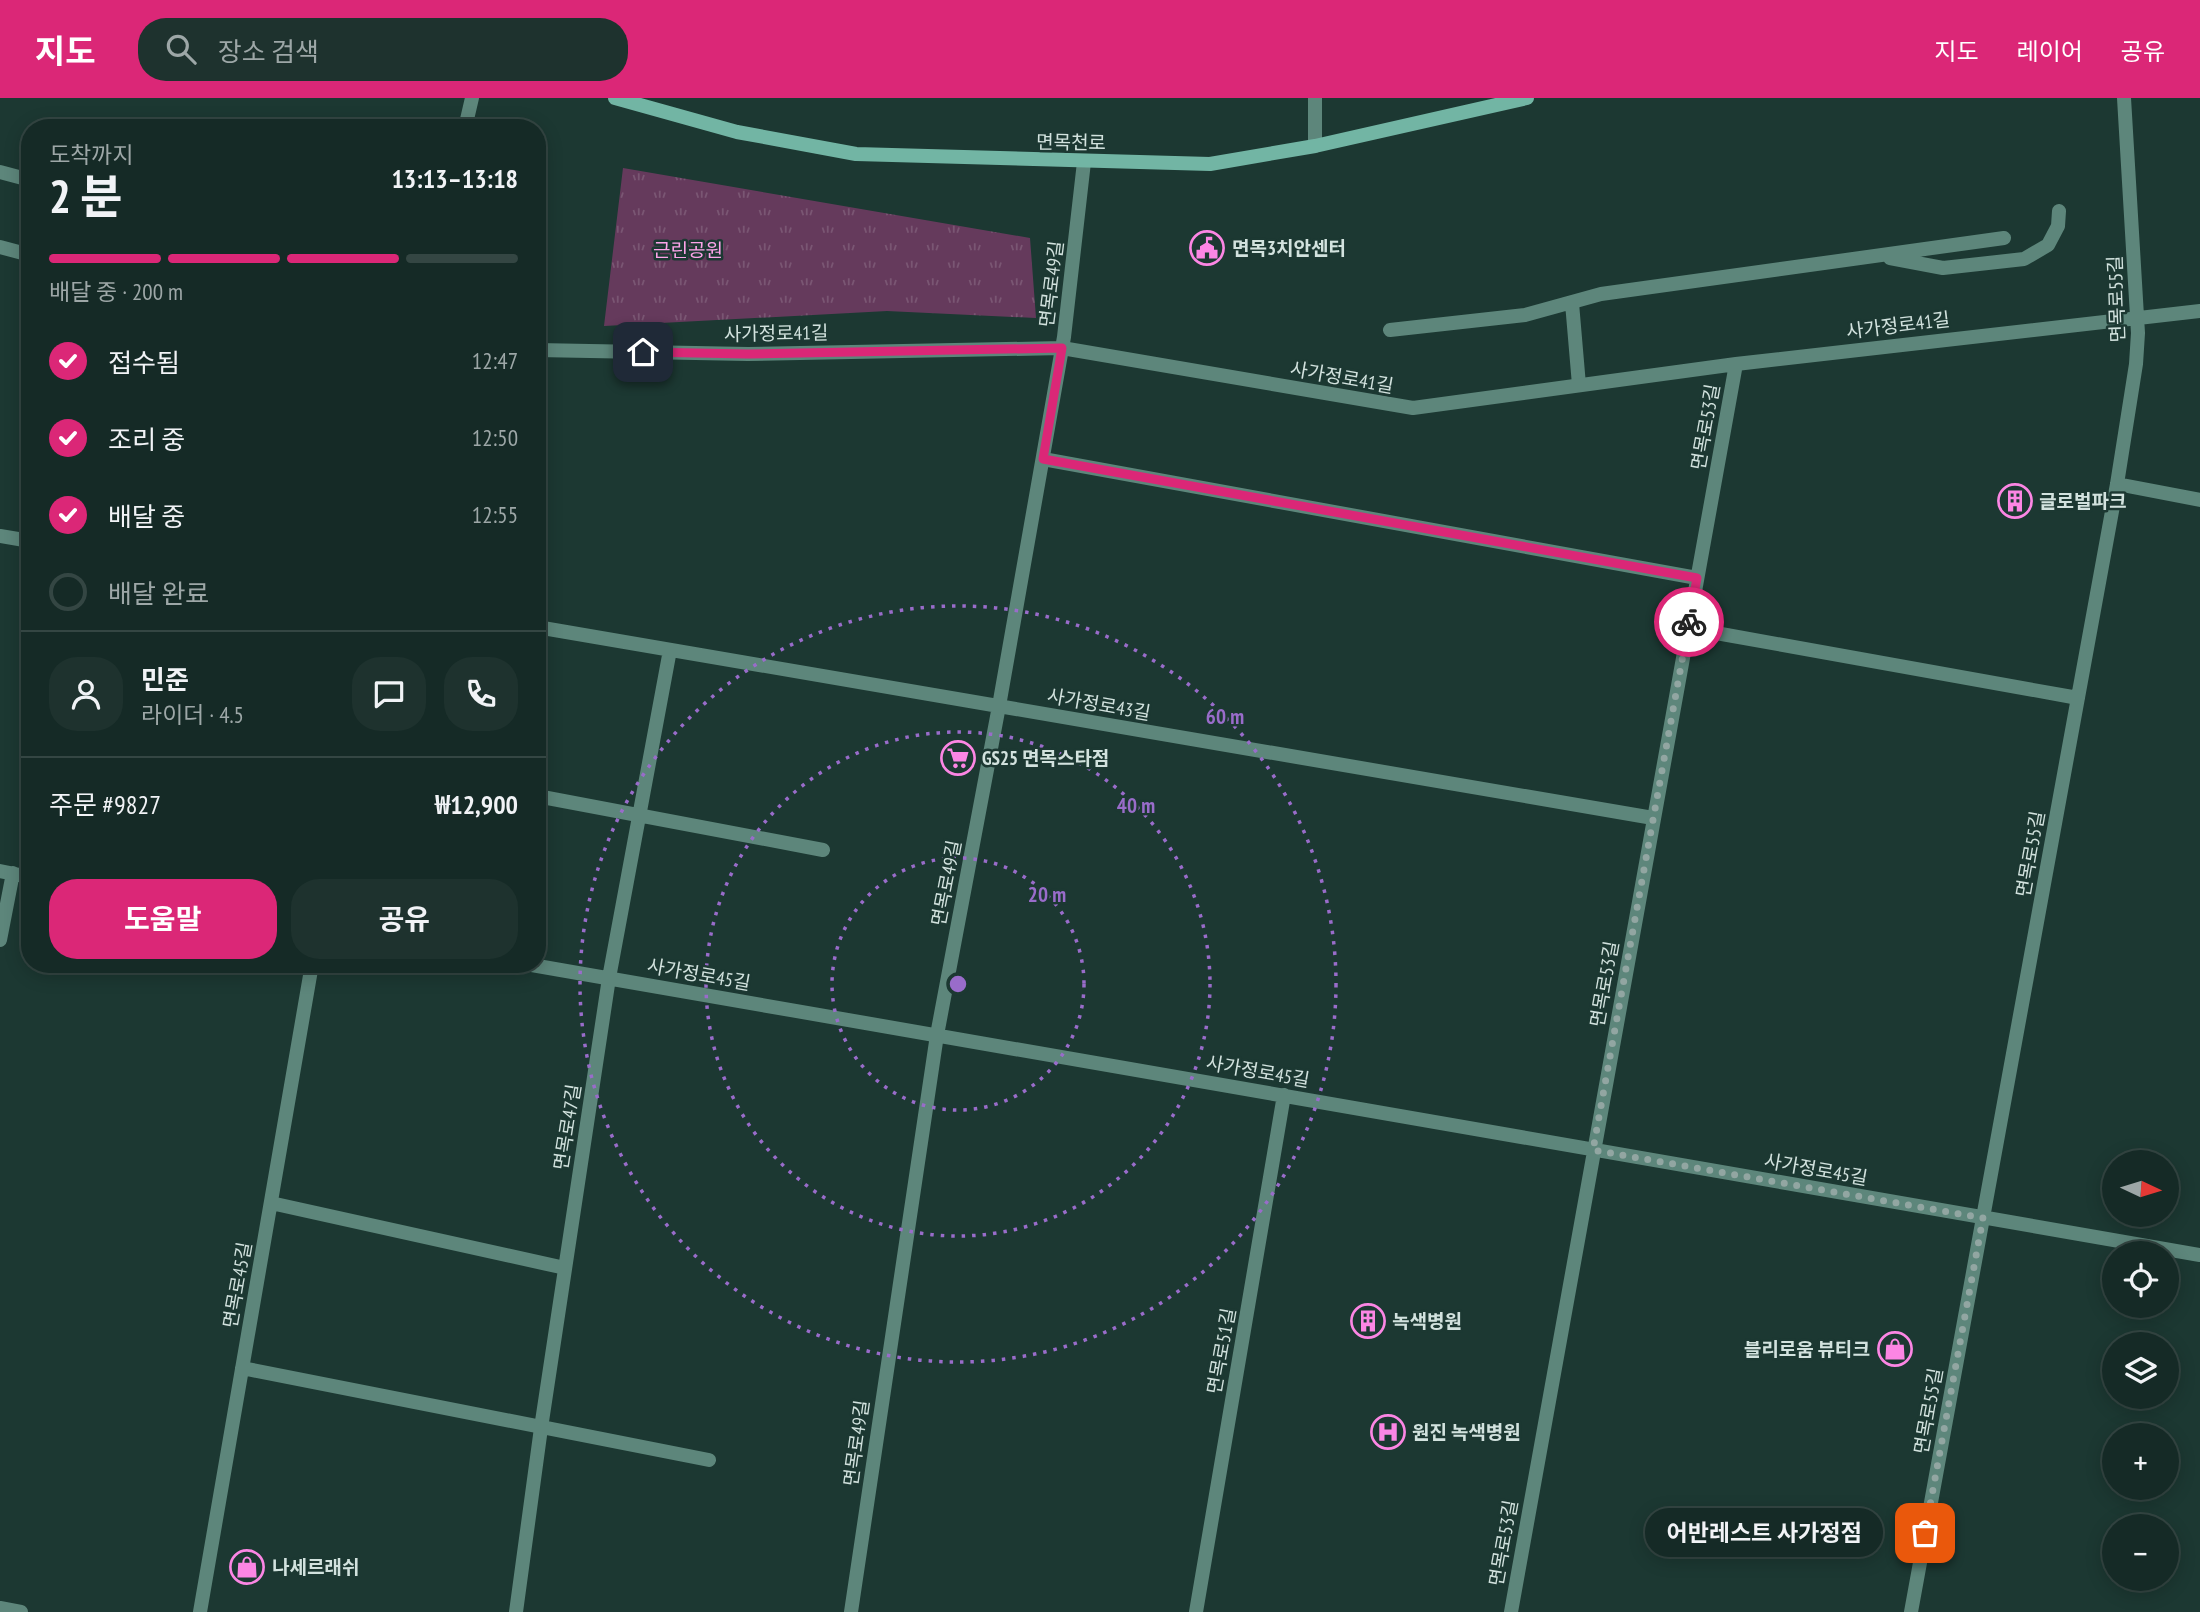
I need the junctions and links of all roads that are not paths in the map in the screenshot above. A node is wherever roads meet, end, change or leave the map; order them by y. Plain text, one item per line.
1 (472, 98) edge
2 (615, 98) edge
3 (1315, 98) edge
4 (1527, 98) edge
5 (2123, 98) edge
6 (1508, 100) edge
7 (467, 119) edge
8 (1315, 146) junction
9 (1084, 162) junction
10 (0, 172) edge
11 (21, 178) edge
12 (2059, 211) dead end
13 (2004, 238) dead end
14 (0, 247) edge
15 (21, 253) edge
16 (1878, 255) junction
17 (1572, 303) junction
18 (2200, 311) edge
19 (2137, 316) junction
20 (1390, 330) dead end
21 (1062, 348) junction
22 (546, 350) edge
23 (1736, 364) junction
24 (1579, 386) junction
25 (1043, 459) junction
26 (2117, 484) junction
27 (2200, 500) edge
28 (0, 536) edge
29 (21, 540) edge
30 (1697, 578) junction
31 (1688, 628) junction
32 (546, 629) edge
33 (670, 650) junction
34 (2078, 698) junction
35 (999, 706) junction
36 (546, 798) edge
37 (641, 815) junction
38 (1653, 818) junction
39 (823, 850) dead end
40 (6, 872) edge
41 (0, 940) edge
42 (546, 967) edge
43 (310, 973) edge
44 (609, 978) junction
45 (937, 1035) junction
46 (1284, 1096) junction
47 (1593, 1150) junction
48 (271, 1203) junction
49 (1983, 1218) junction
50 (2200, 1255) edge
51 (565, 1268) junction
52 (242, 1368) junction
53 (541, 1427) junction
54 (709, 1460) dead end
55 (0, 1608) edge
56 (21, 1612) edge
57 (201, 1612) edge
58 (516, 1612) edge
59 (851, 1612) edge
60 (1196, 1612) edge
61 (1511, 1612) edge
62 (1911, 1612) edge

1 - 7 street
2 - 9 main road, 면목천로
3 - 8 street
4 - 6 main road, 면목천로
5 - 19 street, 면목로55길
6 - 8 main road, 면목천로
8 - 9 main road, 면목천로
9 - 21 street, 면목로49길
10 - 11 street
12 - 16 street
13 - 16 street
14 - 15 street
16 - 17 street
17 - 20 street
17 - 24 street
18 - 19 street, 사가정로41길
19 - 23 street, 사가정로41길
19 - 26 street, 면목로55길
21 - 22 street, 사가정로41길
21 - 24 street, 사가정로41길
21 - 25 street, 면목로49길
23 - 24 street, 사가정로41길
23 - 30 street, 면목로53길
25 - 30 street
25 - 35 street, 면목로49길
26 - 27 street
26 - 34 street, 면목로55길
28 - 29 street
30 - 31 street, 면목로53길
31 - 34 street
31 - 38 street, 면목로53길
32 - 33 street, 사가정로43길
33 - 35 street, 사가정로43길
33 - 37 street, 면목로47길
34 - 49 street, 면목로55길
35 - 38 street, 사가정로43길
35 - 45 street, 면목로49길
36 - 37 street
37 - 39 street
37 - 44 street, 면목로47길
38 - 47 street, 면목로53길
40 - 41 street
42 - 44 street, 사가정로45길
43 - 48 street, 면목로45길
44 - 45 street, 사가정로45길
44 - 51 street, 면목로47길
45 - 46 street, 사가정로45길
45 - 59 street, 면목로49길
46 - 47 street, 사가정로45길
46 - 60 street, 면목로51길
47 - 49 street, 사가정로45길
47 - 61 street, 면목로53길
48 - 51 street
48 - 52 street, 면목로45길
49 - 50 street, 사가정로45길
49 - 62 street, 면목로55길
51 - 53 street, 면목로47길
52 - 53 street
52 - 57 street, 면목로45길
53 - 54 street
53 - 58 street, 면목로47길
55 - 56 street

